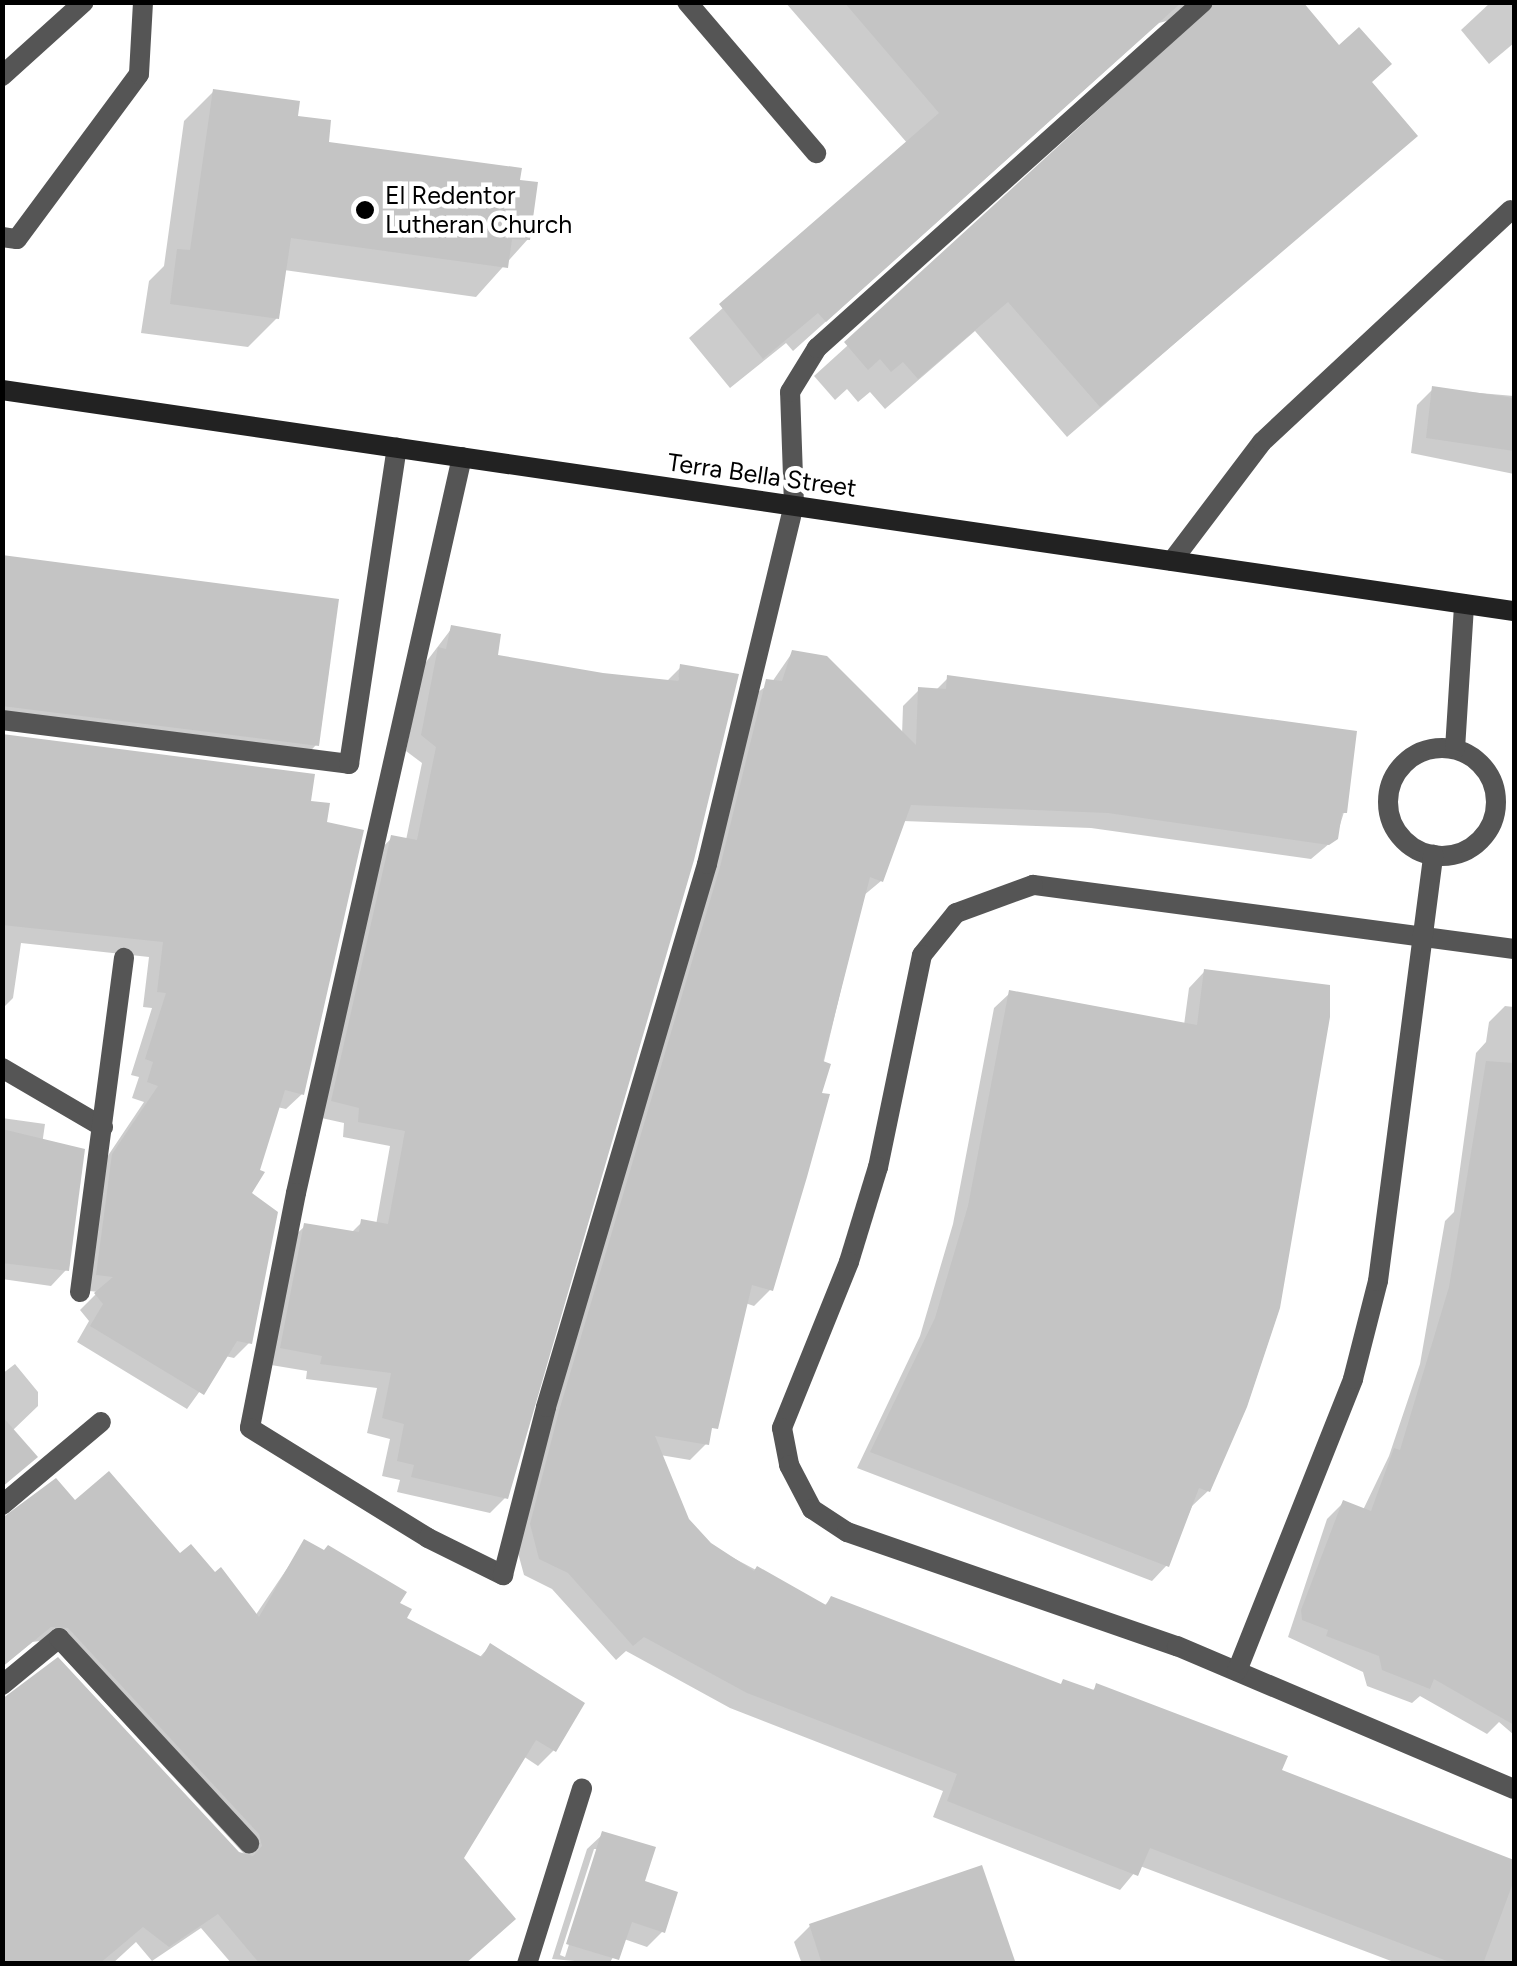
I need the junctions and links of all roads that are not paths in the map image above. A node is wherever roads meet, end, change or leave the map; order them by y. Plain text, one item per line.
1 (84, 2) edge
2 (143, 2) edge
3 (686, 2) edge
4 (1204, 2) edge
5 (2, 76) edge
6 (816, 152) dead end
7 (1511, 210) dead end
8 (2, 237) edge
9 (2, 390) edge
10 (397, 448) junction
11 (462, 457) junction
12 (794, 506) junction
13 (1172, 561) junction
14 (1464, 604) junction
15 (1514, 611) edge
16 (2, 720) edge
17 (1455, 749) junction
18 (1433, 855) junction
19 (1423, 937) junction
20 (1514, 949) edge
21 (124, 958) dead end
22 (2, 1068) edge
23 (103, 1127) junction
24 (80, 1292) dead end
25 (102, 1422) dead end
26 (2, 1506) edge
27 (1237, 1672) junction
28 (2, 1685) edge
29 (582, 1788) dead end
30 (1514, 1789) edge
31 (249, 1844) dead end
32 (527, 1964) edge

1 - 5 lane
2 - 8 lane
3 - 6 lane
4 - 12 lane
7 - 13 lane
9 - 10 main road, Terra Bella Street
10 - 11 main road, Terra Bella Street
10 - 16 lane
11 - 12 main road, Terra Bella Street
11 - 12 lane
12 - 13 main road, Terra Bella Street
13 - 14 main road, Terra Bella Street
14 - 15 main road, Terra Bella Street
14 - 17 lane
17 - 18 lane
17 - 18 lane
18 - 19 lane
19 - 20 lane
19 - 27 lane
19 - 27 lane
21 - 23 lane
22 - 23 lane
23 - 24 lane
25 - 26 lane
27 - 30 lane
28 - 31 lane
29 - 32 lane

